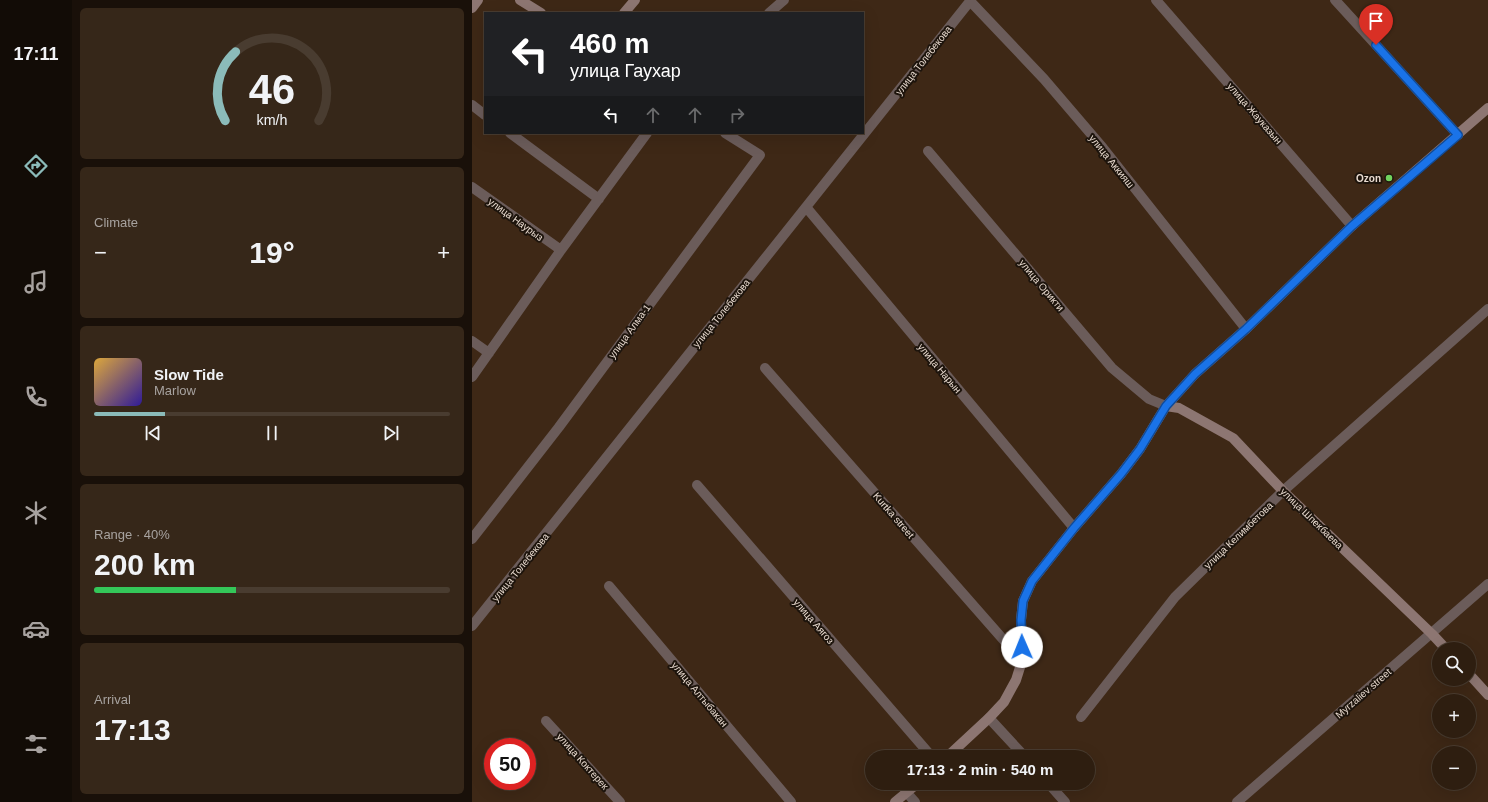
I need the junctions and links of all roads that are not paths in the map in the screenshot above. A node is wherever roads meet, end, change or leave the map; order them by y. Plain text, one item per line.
1 (478, 0) edge
2 (520, 0) edge
3 (635, 0) edge
4 (784, 0) edge
5 (970, 0) edge
6 (1156, 0) edge
7 (1335, 0) edge
8 (472, 8) edge
9 (539, 12) edge
10 (625, 12) edge
11 (770, 12) edge
12 (472, 105) edge
13 (1488, 108) edge
14 (484, 114) edge
15 (511, 134) edge
16 (646, 134) edge
17 (727, 134) edge
18 (1458, 135) junction
19 (928, 151) dead end
20 (472, 187) edge
21 (599, 199) junction
22 (806, 208) junction
23 (1352, 226) junction
24 (561, 250) junction
25 (1488, 309) edge
26 (1246, 329) junction
27 (472, 341) edge
28 (489, 353) junction
29 (765, 368) dead end
30 (472, 377) edge
31 (1166, 406) junction
32 (697, 485) dead end
33 (1283, 491) junction
34 (1074, 528) junction
35 (472, 539) edge
36 (1488, 584) edge
37 (609, 586) dead end
38 (472, 626) edge
39 (1432, 634) junction
40 (1439, 642) edge
41 (1022, 661) junction
42 (1476, 682) edge
43 (1488, 695) edge
44 (1081, 717) dead end
45 (990, 718) junction
46 (546, 721) dead end
47 (926, 750) edge
48 (955, 750) edge
49 (1018, 750) edge
50 (910, 790) edge
51 (1054, 790) edge
52 (907, 793) junction
53 (620, 802) edge
54 (790, 802) edge
55 (895, 802) edge
56 (915, 802) edge
57 (1064, 802) edge
58 (1237, 802) edge

1 - 8 main road
2 - 9 main road
3 - 10 main road
4 - 11 street
5 - 22 street, улица Толебекова
5 - 26 street, улица Аккияш
6 - 23 street, улица Жауказын
7 - 18 street
12 - 14 street
13 - 18 main road
15 - 21 street
16 - 21 street
17 - 35 street, улица Алма-1
18 - 23 main road
19 - 31 street, улица Орикти
20 - 24 street, улица Наурыз
21 - 24 street
22 - 34 street, улица Нарын
22 - 38 street, улица Толебекова
23 - 26 main road
24 - 28 street
25 - 33 street, улица Келимбетова
26 - 31 main road
27 - 28 street
28 - 30 street
29 - 41 street, Kurtka street
31 - 33 main road, улица Шпекбаева
31 - 34 main road
32 - 47 street, улица Аягоз
33 - 39 main road, улица Шпекбаева
33 - 44 street, улица Келимбетова
34 - 41 main road
36 - 39 street, Myrzaliev street
37 - 54 street, улица Алтыбакан
39 - 40 main road, улица Шпекбаева
39 - 58 street, Myrzaliev street
41 - 45 main road
42 - 43 main road
45 - 48 main road
45 - 49 street
46 - 53 street, улица Коктерек
50 - 52 main road
51 - 57 street
52 - 55 main road
52 - 56 street

